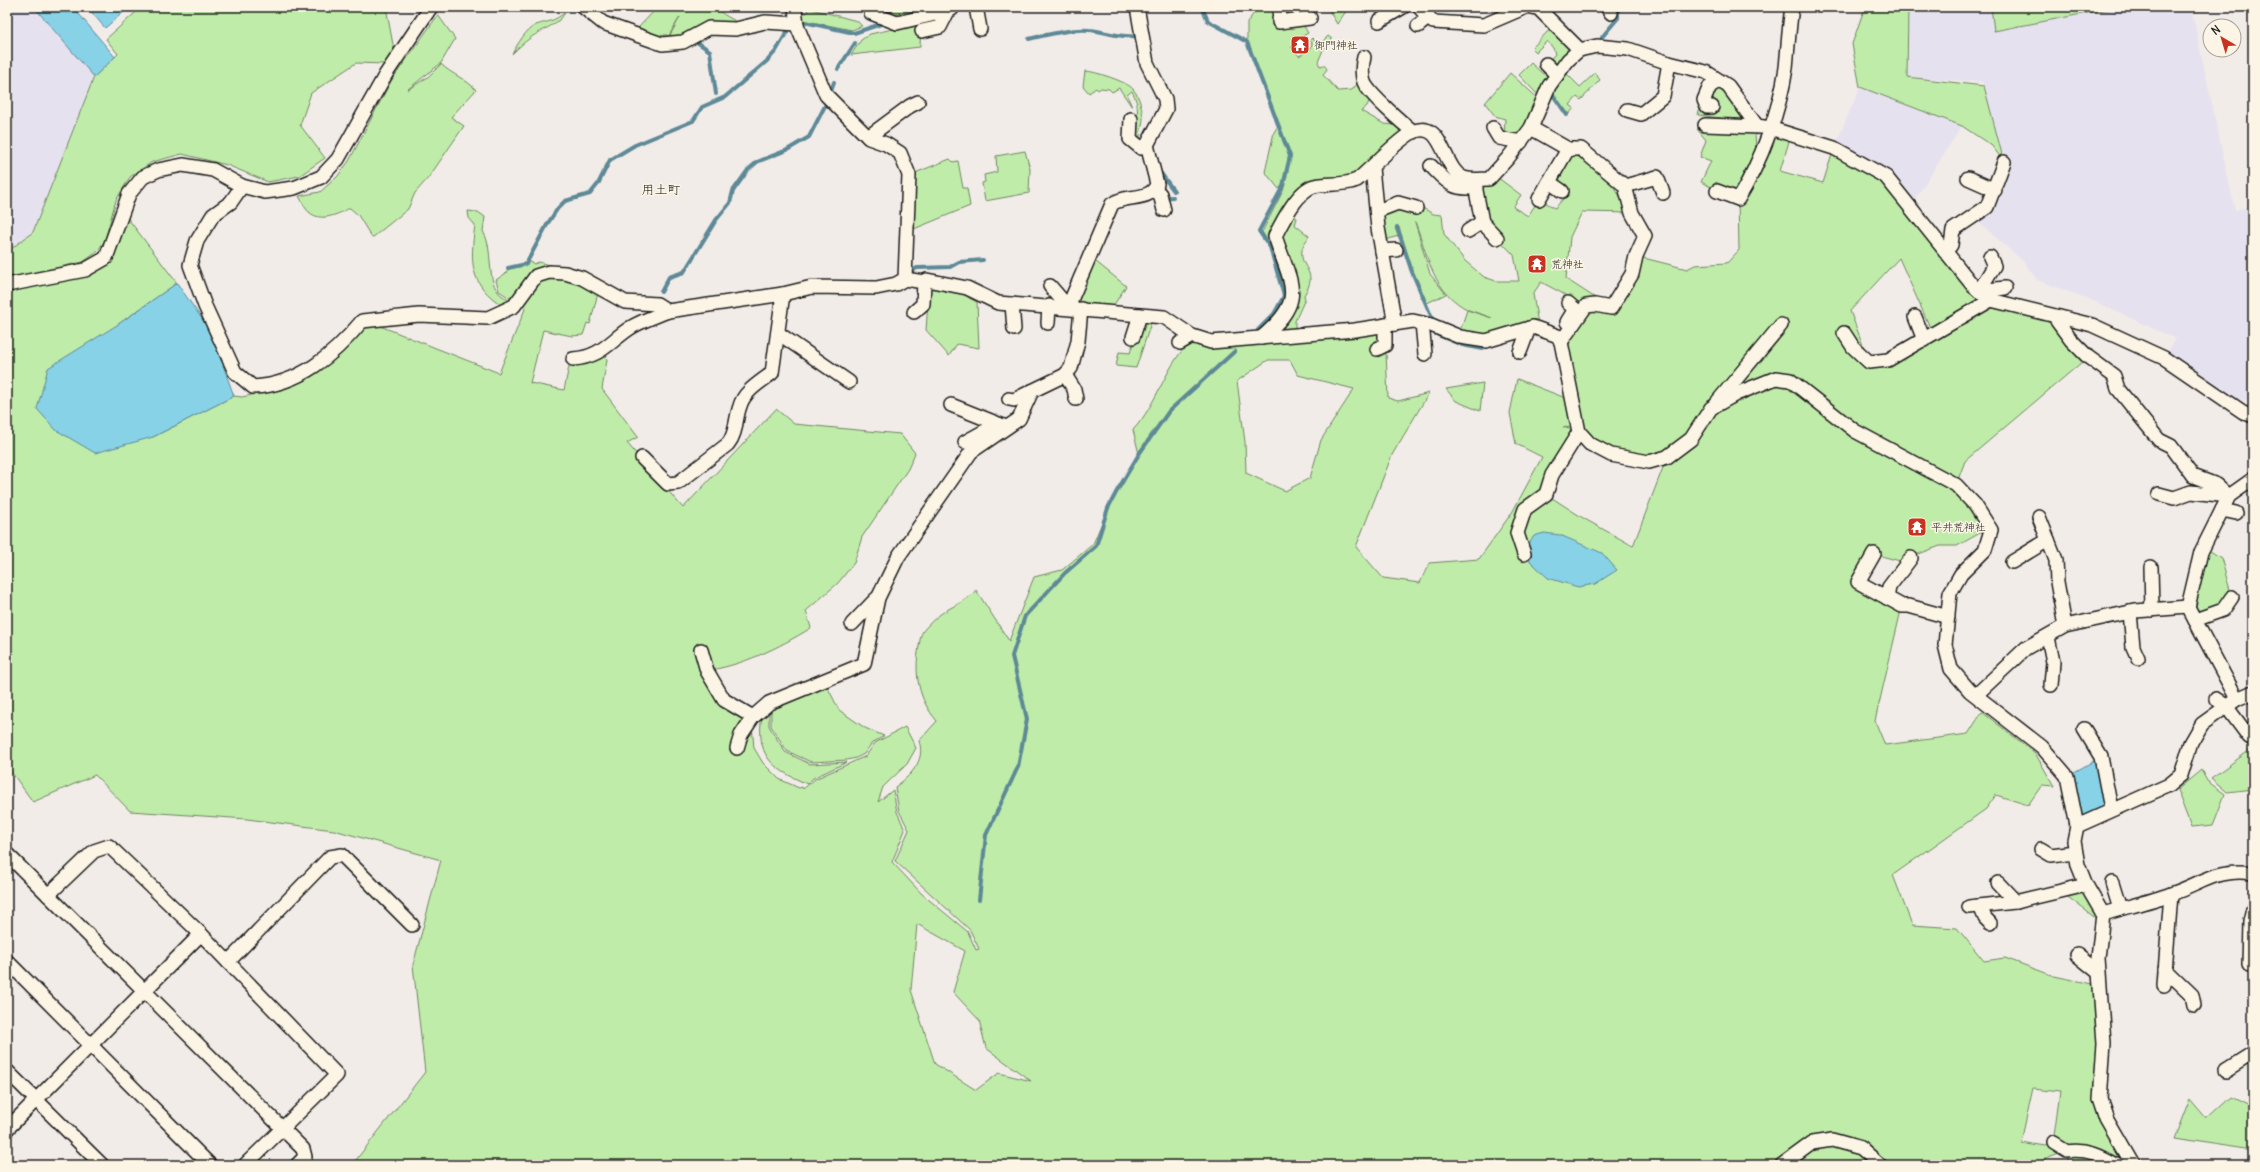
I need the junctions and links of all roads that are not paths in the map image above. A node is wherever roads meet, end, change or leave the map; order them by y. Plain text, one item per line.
1 (431, 7) edge
2 (583, 7) edge
3 (795, 7) edge
4 (976, 7) edge
5 (1137, 7) edge
6 (1280, 7) edge
7 (1403, 7) edge
8 (1419, 7) edge
9 (1526, 7) edge
10 (1532, 7) edge
11 (1792, 7) edge
12 (952, 9) edge
13 (871, 13) dead end
14 (1429, 17) junction
15 (1310, 18) dead end
16 (1379, 21) dead end
17 (797, 24) junction
18 (1418, 26) dead end
19 (980, 29) dead end
20 (922, 31) dead end
21 (1580, 50) junction
22 (1364, 58) dead end
23 (1669, 63) junction
24 (1546, 64) dead end
25 (1356, 71) dead end
26 (1557, 75) junction
27 (1719, 81) junction
28 (1364, 82) junction
29 (918, 102) dead end
30 (1712, 107) dead end
31 (1627, 110) dead end
32 (1131, 119) dead end
33 (1705, 125) dead end
34 (1765, 127) junction
35 (1493, 128) dead end
36 (1531, 128) junction
37 (1414, 132) junction
38 (868, 137) junction
39 (1521, 142) junction
40 (1147, 146) junction
41 (1568, 149) junction
42 (2004, 162) dead end
43 (1431, 166) dead end
44 (1372, 168) junction
45 (1968, 178) dead end
46 (1549, 182) junction
47 (1475, 184) junction
48 (242, 186) junction
49 (1625, 186) junction
50 (1155, 189) junction
51 (1995, 190) junction
52 (1562, 191) dead end
53 (1717, 191) dead end
54 (1663, 193) dead end
55 (1539, 199) dead end
56 (1416, 208) dead end
57 (1164, 210) dead end
58 (1377, 211) junction
59 (1482, 222) junction
60 (1468, 231) dead end
61 (1497, 238) dead end
62 (1396, 250) dead end
63 (1382, 251) junction
64 (1946, 252) junction
65 (1990, 257) dead end
66 (904, 279) junction
67 (924, 282) junction
68 (7, 286) edge
69 (1050, 286) dead end
70 (2005, 288) dead end
71 (1978, 291) junction
72 (783, 294) junction
73 (1991, 300) junction
74 (1568, 303) dead end
75 (1012, 304) junction
76 (1049, 306) junction
77 (1075, 308) junction
78 (668, 311) junction
79 (914, 312) dead end
80 (1140, 315) junction
81 (1915, 317) dead end
82 (2058, 317) junction
83 (1048, 323) dead end
84 (1422, 323) junction
85 (1390, 325) junction
86 (1781, 325) dead end
87 (1529, 328) junction
88 (1014, 329) dead end
89 (778, 333) junction
90 (1844, 333) dead end
91 (1192, 336) junction
92 (1132, 337) dead end
93 (1261, 338) junction
94 (1560, 339) junction
95 (1924, 340) junction
96 (1180, 343) dead end
97 (1377, 349) dead end
98 (1520, 352) dead end
99 (1425, 354) dead end
100 (574, 359) dead end
101 (849, 382) dead end
102 (1065, 382) junction
103 (1032, 391) junction
104 (1009, 399) dead end
105 (1076, 399) dead end
106 (951, 405) dead end
107 (1711, 408) junction
108 (2253, 416) edge
109 (1006, 427) junction
110 (1579, 432) junction
111 (965, 442) dead end
112 (642, 458) dead end
113 (953, 476) junction
114 (2253, 479) edge
115 (2189, 483) dead end
116 (2159, 494) dead end
117 (2229, 496) junction
118 (929, 502) dead end
119 (2222, 510) junction
120 (2236, 512) dead end
121 (2039, 517) dead end
122 (2048, 540) junction
123 (1524, 554) dead end
124 (1874, 554) dead end
125 (1911, 558) dead end
126 (2012, 562) dead end
127 (2152, 567) dead end
128 (2232, 597) dead end
129 (878, 598) junction
130 (1887, 598) junction
131 (2188, 607) junction
132 (2152, 610) junction
133 (2130, 612) junction
134 (1948, 617) junction
135 (2195, 620) junction
136 (852, 624) dead end
137 (2065, 626) junction
138 (2048, 637) junction
139 (701, 650) dead end
140 (2138, 658) dead end
141 (2051, 685) dead end
142 (2253, 692) edge
143 (1976, 696) junction
144 (2237, 699) junction
145 (2221, 703) junction
146 (753, 717) junction
147 (2084, 729) dead end
148 (2253, 738) edge
149 (737, 748) dead end
150 (2111, 809) junction
151 (2077, 826) junction
152 (2041, 849) dead end
153 (2075, 852) junction
154 (7, 854) edge
155 (2253, 873) edge
156 (2112, 882) dead end
157 (1998, 883) dead end
158 (2086, 886) junction
159 (2171, 894) junction
160 (48, 895) junction
161 (2016, 902) junction
162 (2253, 908) edge
163 (2120, 909) junction
164 (2103, 914) junction
165 (1990, 923) dead end
166 (412, 925) dead end
167 (200, 934) junction
168 (2077, 955) dead end
169 (7, 961) edge
170 (228, 962) junction
171 (2249, 965) dead end
172 (2165, 969) junction
173 (2098, 972) junction
174 (2164, 985) dead end
175 (144, 990) junction
176 (2194, 1005) dead end
177 (91, 1045) junction
178 (2253, 1053) edge
179 (2226, 1070) dead end
180 (7, 1071) edge
181 (36, 1100) junction
182 (7, 1129) edge
183 (283, 1129) junction
184 (2054, 1143) dead end
185 (102, 1165) edge
186 (210, 1165) edge
187 (245, 1165) edge
188 (297, 1165) edge
189 (1782, 1165) edge
190 (1880, 1165) edge
191 (2118, 1165) edge
192 (2133, 1165) edge

1 - 48 street
2 - 17 street
3 - 17 street
4 - 19 street
5 - 40 street
6 - 15 street
7 - 16 street
8 - 14 street
9 - 14 street
10 - 21 street
11 - 34 street
12 - 13 street
12 - 20 street
14 - 18 street
17 - 38 street
21 - 23 street
21 - 26 street
22 - 28 street
23 - 27 street
23 - 31 street
24 - 26 street
25 - 28 street
26 - 36 street
27 - 30 street
27 - 34 street
28 - 37 street
29 - 38 street
32 - 40 street
33 - 34 street
34 - 53 street
34 - 64 street
35 - 39 street
36 - 39 street
36 - 41 street
37 - 44 street
37 - 47 street
38 - 66 street
39 - 47 street
40 - 50 street
41 - 46 street
41 - 49 street
42 - 51 street
43 - 47 street
44 - 58 street
44 - 93 street
45 - 51 street
46 - 52 street
46 - 55 street
47 - 59 street
48 - 68 street
48 - 78 street
49 - 54 street
49 - 94 street
50 - 57 street
50 - 77 street
51 - 64 street
56 - 58 street
58 - 63 street
59 - 60 street
59 - 61 street
62 - 63 street
63 - 85 street
64 - 71 street
65 - 71 street
66 - 67 street
66 - 72 street
67 - 75 street
67 - 79 street
69 - 77 street
70 - 71 street
71 - 73 street
72 - 78 street
72 - 89 street
73 - 82 street
73 - 95 street
74 - 94 street
75 - 76 street
75 - 88 street
76 - 77 street
76 - 83 street
77 - 80 street
77 - 102 street
78 - 100 street
80 - 91 street
80 - 92 street
81 - 95 street
82 - 108 street
82 - 117 street
84 - 85 street
84 - 87 street
84 - 99 street
85 - 93 street
85 - 97 street
86 - 107 street
87 - 94 street
87 - 98 street
89 - 101 street
89 - 112 street
90 - 95 street
91 - 93 street
91 - 96 street
94 - 110 street
102 - 103 street
102 - 105 street
103 - 104 street
103 - 109 street
106 - 109 street
107 - 110 street
107 - 134 street
109 - 111 street
109 - 113 street
110 - 123 street
113 - 118 street
113 - 129 street
114 - 117 street
115 - 117 street
116 - 117 street
117 - 119 street
119 - 120 street
119 - 131 street
121 - 122 street
122 - 126 street
122 - 137 street
124 - 130 street
125 - 130 street
127 - 132 street
128 - 135 street
129 - 136 street
129 - 146 street
130 - 134 street
131 - 132 street
131 - 135 street
132 - 133 street
133 - 137 street
133 - 140 street
134 - 143 street
135 - 144 street
137 - 138 street
138 - 141 street
138 - 143 street
139 - 146 street
142 - 144 street
143 - 151 street
144 - 145 street
145 - 148 street
145 - 150 street
146 - 149 street
147 - 150 street
150 - 151 street
151 - 153 street
152 - 153 street
153 - 158 street
154 - 160 street
155 - 159 street
156 - 163 street
157 - 161 street
158 - 161 street
158 - 164 street
159 - 163 street
159 - 172 street
160 - 167 street
160 - 175 street
161 - 165 street
162 - 171 street
163 - 164 street
164 - 173 street
166 - 170 street
167 - 170 street
167 - 175 street
168 - 173 street
169 - 177 street
170 - 183 street
172 - 174 street
172 - 176 street
173 - 192 street
175 - 177 street
175 - 183 street
177 - 181 street
177 - 186 street
178 - 179 street
180 - 181 street
181 - 182 street
181 - 185 street
183 - 187 street
183 - 188 street
184 - 191 street
189 - 190 street

